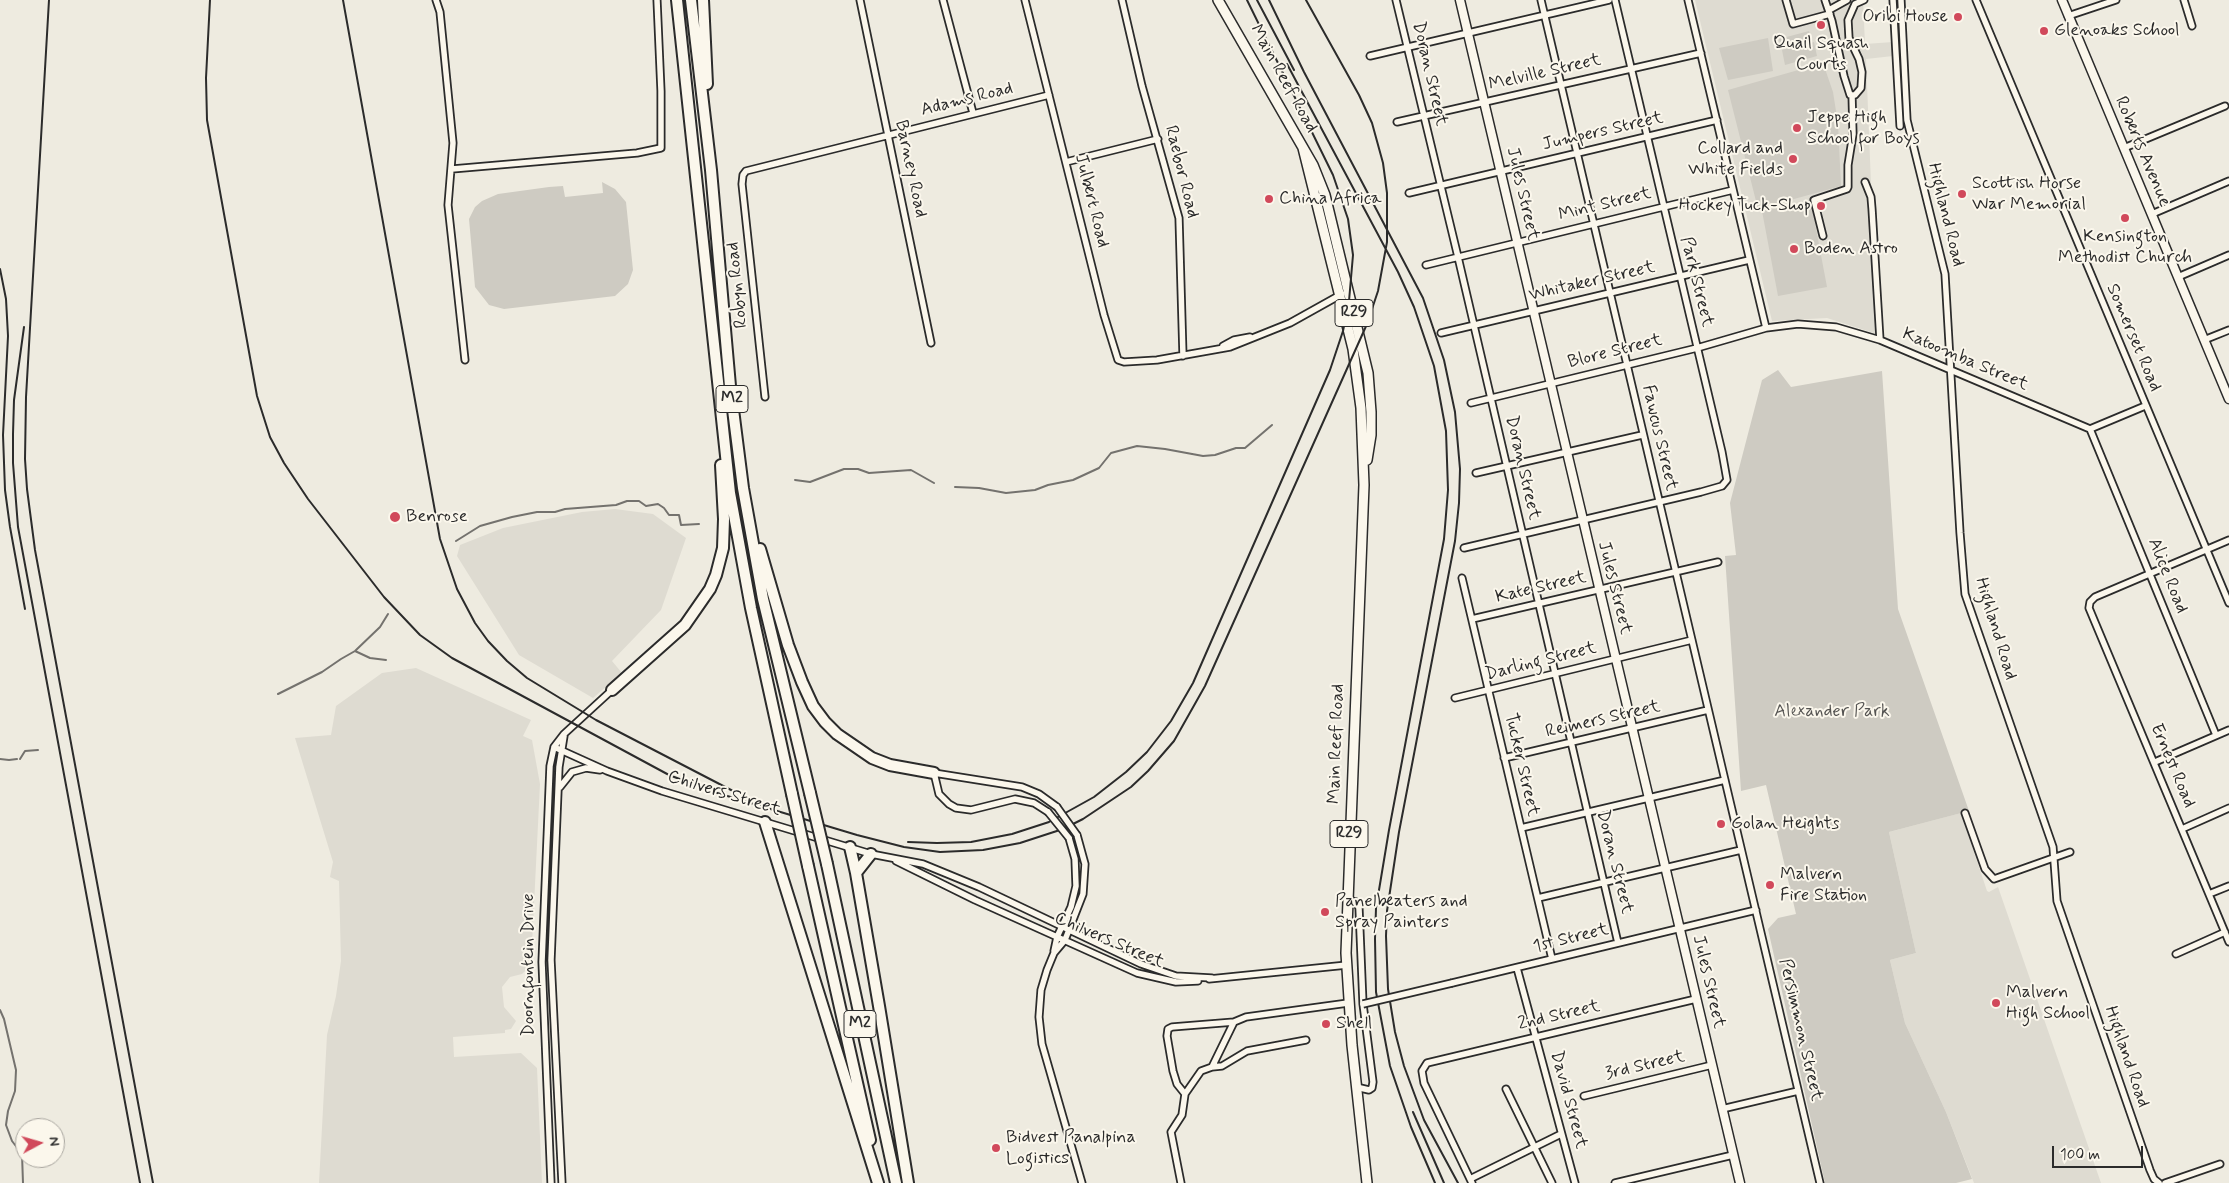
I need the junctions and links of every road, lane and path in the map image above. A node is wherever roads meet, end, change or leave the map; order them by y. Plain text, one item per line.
1 (436, 0) edge
2 (657, 0) edge
3 (677, 0) edge
4 (692, 0) edge
5 (703, 0) edge
6 (860, 0) edge
7 (943, 0) edge
8 (1026, 0) edge
9 (1122, 0) edge
10 (1218, 0) edge
11 (1396, 0) edge
12 (1460, 0) edge
13 (1541, 0) edge
14 (1609, 0) edge
15 (1615, 0) edge
16 (1688, 0) edge
17 (1786, 0) edge
18 (1825, 0) edge
19 (1847, 0) edge
20 (1863, 0) edge
21 (1893, 0) edge
22 (1901, 0) edge
23 (1976, 0) edge
24 (2062, 0) edge
25 (2116, 0) edge
26 (2184, 0) edge
27 (1830, 12) junction
28 (1544, 16) junction
29 (2068, 16) junction
30 (2192, 26) dead end
31 (1468, 34) junction
32 (1408, 46) junction
33 (1701, 53) junction
34 (1370, 56) dead end
35 (1631, 68) junction
36 (1561, 84) junction
37 (1049, 95) junction
38 (1852, 95) junction
39 (1485, 102) junction
40 (2225, 106) dead end
41 (972, 113) junction
42 (1424, 116) junction
43 (1716, 120) junction
44 (1397, 122) dead end
45 (1900, 126) dead end
46 (887, 135) junction
47 (1647, 137) junction
48 (1158, 139) junction
49 (2124, 148) junction
50 (1578, 154) junction
51 (1066, 162) junction
52 (452, 169) junction
53 (711, 170) junction
54 (746, 171) joint
55 (1502, 171) junction
56 (2229, 181) edge
57 (1865, 182) dead end
58 (1440, 186) junction
59 (1733, 190) junction
60 (1409, 193) dead end
61 (1662, 207) junction
62 (2152, 214) junction
63 (1593, 223) junction
64 (1823, 236) dead end
65 (1517, 243) junction
66 (2229, 255) edge
67 (1458, 257) junction
68 (1749, 260) junction
69 (1426, 266) dead end
70 (2178, 277) junction
71 (1679, 278) junction
72 (1611, 292) junction
73 (1344, 294) junction
74 (1534, 311) junction
75 (1474, 325) junction
76 (1357, 327) junction
77 (1766, 328) junction
78 (2229, 330) edge
79 (1348, 331) junction
80 (1441, 333) dead end
81 (1880, 340) junction
82 (2204, 340) junction
83 (931, 343) dead end
84 (1697, 348) junction
85 (1183, 356) junction
86 (465, 360) dead end
87 (1626, 364) junction
88 (1950, 369) junction
89 (1550, 383) junction
90 (730, 386) junction
91 (719, 392) junction
92 (765, 397) dead end
93 (1490, 399) junction
94 (2229, 399) edge
95 (1471, 403) dead end
96 (2145, 406) junction
97 (2090, 429) junction
98 (1642, 436) junction
99 (1566, 452) junction
100 (1507, 465) junction
101 (1476, 473) dead end
102 (1364, 485) junction
103 (1658, 502) junction
104 (1582, 520) junction
105 (1522, 534) junction
106 (2229, 540) edge
107 (1464, 548) dead end
108 (2207, 550) junction
109 (1718, 562) dead end
110 (1676, 572) junction
111 (2149, 574) junction
112 (1462, 578) dead end
113 (1599, 590) junction
114 (2229, 603) edge
115 (1538, 604) junction
116 (1472, 619) junction
117 (1692, 640) junction
118 (1616, 659) junction
119 (1554, 673) junction
120 (612, 690) joint
121 (1488, 690) junction
122 (1456, 698) dead end
123 (1708, 710) junction
124 (1632, 728) junction
125 (2229, 730) edge
126 (2216, 735) junction
127 (1570, 744) junction
128 (557, 748) junction
129 (1504, 758) junction
130 (2154, 762) junction
131 (607, 771) junction
132 (934, 773) junction
133 (1725, 780) junction
134 (558, 792) junction
135 (1649, 798) junction
136 (2229, 808) edge
137 (1586, 812) junction
138 (1965, 813) dead end
139 (765, 822) junction
140 (1521, 828) junction
141 (2182, 829) junction
142 (850, 847) junction
143 (1741, 850) junction
144 (2070, 852) dead end
145 (871, 854) junction
146 (2055, 856) junction
147 (890, 858) junction
148 (1666, 867) junction
149 (856, 873) junction
150 (1604, 882) junction
151 (1750, 884) joint
152 (2229, 886) edge
153 (2209, 894) junction
154 (1538, 898) junction
155 (1347, 900) junction
156 (1756, 910) junction
157 (1061, 927) junction
158 (1680, 929) junction
159 (1069, 930) junction
160 (2225, 932) junction
161 (1057, 937) junction
162 (1064, 940) junction
163 (2229, 942) edge
164 (1618, 943) junction
165 (1054, 953) junction
166 (2176, 954) dead end
167 (1552, 959) junction
168 (1347, 965) junction
169 (1517, 968) junction
170 (1212, 978) junction
171 (1696, 998) junction
172 (1348, 1002) junction
173 (1363, 1004) junction
174 (1234, 1022) junction
175 (1536, 1037) junction
176 (1306, 1040) dead end
177 (1712, 1065) junction
178 (1212, 1067) junction
179 (1356, 1087) junction
180 (1506, 1089) dead end
181 (1798, 1091) junction
182 (1186, 1094) junction
183 (1584, 1096) dead end
184 (1722, 1109) junction
185 (1561, 1134) junction
186 (1534, 1146) junction
187 (1733, 1155) junction
188 (2220, 1164) dead end
189 (1471, 1181) edge
190 (551, 1183) edge
191 (562, 1183) edge
192 (879, 1183) edge
193 (896, 1183) edge
194 (908, 1183) edge
195 (1082, 1183) edge
196 (1181, 1183) edge
197 (1367, 1183) edge
198 (1552, 1183) edge
199 (1575, 1183) edge
200 (1615, 1183) edge
201 (1740, 1183) edge
202 (1820, 1183) edge
203 (2159, 1183) edge
204 (2165, 1183) edge

1 - 52 street
2 - 52 street
3 - 91 highway, M2
4 - 53 highway, M2
5 - 53 highway
6 - 46 street, Barney Road
7 - 41 street
8 - 37 street, Julbert Road
9 - 48 street, Raebor Road
10 - 73 main road, Main Reef Road / R29
11 - 32 street, Doran Street
12 - 31 main road, Jules Street
13 - 28 street, Fawcus Street
14 - 28 street
15 - 35 street, Park Street
16 - 33 street
17 - 27 street
18 - 27 street
19 - 27 street
20 - 38 street
21 - 45 street
22 - 88 street, Highland Road
23 - 96 street, Somerset Road
24 - 29 main road, Roberts Avenue
25 - 29 street
26 - 30 street
27 - 38 street
28 - 31 street
28 - 36 street, Fawcus Street
29 - 49 main road, Roberts Avenue
31 - 32 street
31 - 39 main road, Jules Street
32 - 34 street
32 - 42 street, Doran Street
33 - 35 street, Melville Street
33 - 43 street
35 - 36 street, Melville Street
35 - 47 street, Park Street
36 - 39 street, Melville Street
36 - 50 street, Fawcus Street
37 - 41 street, Adams Road
37 - 51 street, Julbert Road
38 - 64 street
39 - 42 street, Melville Street
39 - 55 main road, Jules Street
40 - 49 street
41 - 46 street, Adams Road
42 - 44 street, Melville Street
42 - 58 street, Doran Street
43 - 47 street, Jumpers Street
43 - 59 street
46 - 54 street, Adams Road
46 - 83 street, Barney Road
47 - 50 street, Jumpers Street
47 - 61 street, Park Street
48 - 51 street
48 - 85 street, Raebor Road
49 - 62 main road, Roberts Avenue
50 - 55 street, Jumpers Street
50 - 63 street, Fawcus Street
51 - 85 street, Julbert Road
52 - 86 street
53 - 90 highway, M2
54 - 92 street, Robyn Road
55 - 58 street, Jumpers Street
55 - 65 main road, Jules Street
56 - 62 street
57 - 81 street
58 - 60 street, Jumpers Street
58 - 67 street, Doran Street
59 - 61 street, Mint Street
59 - 68 street
61 - 63 street, Mint Street
61 - 71 street, Park Street
62 - 70 main road, Roberts Avenue
63 - 65 street, Mint Street
63 - 72 street, Fawcus Street
65 - 67 street, Mint Street
65 - 74 main road, Jules Street
66 - 70 street
67 - 69 street, Mint Street
67 - 75 street, Doran Street
68 - 71 street, Whitaker Street
68 - 77 street
70 - 82 main road, Roberts Avenue
71 - 72 street, Whitaker Street
71 - 84 street, Park Street
72 - 74 street, Whitaker Street
72 - 87 street, Fawcus Street
73 - 76 main road, Main Reef Road / R29
73 - 79 main road, Main Reef Road / R29
73 - 85 street
74 - 75 street, Whitaker Street
74 - 89 main road, Jules Street
75 - 80 street, Whitaker Street
75 - 93 street, Doran Street
76 - 79 main road
76 - 102 main road, Main Reef Road / R29
77 - 81 street, Katoomba Street
77 - 84 street, Blore Street
78 - 82 street
79 - 102 main road, Main Reef Road / R29
81 - 88 street, Katoomba Street
82 - 94 main road, Roberts Avenue
84 - 87 street, Blore Street
84 - 103 street, Park Street
87 - 89 street, Blore Street
87 - 98 street, Fawcus Street
88 - 97 street, Katoomba Street
88 - 146 street, Highland Road
89 - 93 street, Blore Street
89 - 99 main road, Jules Street
90 - 132 highway
90 - 193 highway, M2, bridge
91 - 120 highway
91 - 192 highway, M2, bridge
93 - 95 street, Blore Street
93 - 100 street, Doran Street
96 - 97 street
96 - 108 street, Somerset Road
97 - 111 street, Alice Road
98 - 99 street
98 - 103 street, Fawcus Street
99 - 100 street
99 - 104 main road, Jules Street
100 - 101 street
100 - 105 street, Doran Street
102 - 155 main road, Main Reef Road / R29
103 - 104 street
103 - 110 street, Fawcus Street
104 - 105 street
104 - 113 main road, Jules Street
105 - 107 street
105 - 115 street, Doran Street
106 - 108 street
108 - 111 street
108 - 114 street, Somerset Road
109 - 110 street, Kate Street
110 - 113 street, Kate Street
110 - 117 street, Fawcus Street
111 - 126 street, Alice Road
111 - 130 street, Ernest Road
112 - 116 street, Tucker Street
113 - 115 street, Kate Street
113 - 118 main road, Jules Street
115 - 116 street, Kate Street
115 - 119 street, Doran Street
116 - 121 street, Tucker Street
117 - 118 street, Darling Street
117 - 123 street, Fawcus Street
118 - 119 street, Darling Street
118 - 124 main road, Jules Street
119 - 121 street, Darling Street
119 - 127 street, Doran Street
120 - 128 street
121 - 122 street, Darling Street
121 - 129 street, Tucker Street
123 - 124 street, Reimers Street
123 - 133 street, Fawcus Street
124 - 127 street, Reimers Street
124 - 135 main road, Jules Street
125 - 126 street
126 - 130 street
127 - 129 street, Reimers Street
127 - 137 street, Doran Street
128 - 131 street, Chilvers Street
128 - 134 street, Doornfontein Drive
128 - 190 street, Doornfontein Drive
129 - 140 street, Tucker Street
130 - 141 street, Ernest Road
131 - 134 street
131 - 139 street, Chilvers Street
132 - 157 street, bridge
132 - 159 street, bridge
133 - 135 street
133 - 143 street, Fawcus Street
134 - 191 street, Doornfontein Drive
135 - 137 street
135 - 148 main road, Jules Street
136 - 141 street
137 - 140 street
137 - 150 street, Doran Street
138 - 146 street
139 - 142 street, Chilvers Street
139 - 192 highway
140 - 154 street, Tucker Street
141 - 153 street, Ernest Road
142 - 145 street, Chilvers Street
142 - 149 highway
143 - 148 street
143 - 151 street, Fawcus Street
144 - 146 street
145 - 147 street, Chilvers Street
145 - 149 highway
146 - 203 street, Highland Road
147 - 157 street, Chilvers Street
147 - 161 street, Chilvers Street
148 - 150 street
148 - 158 main road, Jules Street
149 - 194 highway
150 - 154 street
150 - 164 street, Doran Street
151 - 156 street, Persimmon Street
152 - 153 street
153 - 160 street, Ernest Road
154 - 167 street, Tucker Street
155 - 168 main road, Main Reef Road / R29
155 - 173 street
156 - 158 street, 1st Street
156 - 181 street, Persimmon Street
157 - 159 street, Chilvers Street
157 - 161 street
158 - 164 street, 1st Street
158 - 171 main road, Jules Street
159 - 162 street
159 - 170 street, Chilvers Street
160 - 163 street, Ernest Road
160 - 166 street
161 - 162 street, Chilvers Street
161 - 165 street
162 - 165 street
162 - 170 street, Chilvers Street
164 - 167 street, 1st Street
165 - 195 street
167 - 169 street, 1st Street
168 - 170 street, Chilvers Street
168 - 172 main road, Main Reef Road / R29
169 - 173 street, 1st Street, bridge
169 - 175 street, David Street
171 - 175 street, 2nd Street
171 - 177 main road, Jules Street
172 - 174 street
172 - 179 main road, Main Reef Road / R29
173 - 179 street
174 - 178 street
174 - 182 street
175 - 185 street, David Street
175 - 189 street, 2nd Street
176 - 178 street
177 - 183 street, 3rd Street
177 - 184 main road, Jules Street
178 - 182 street
179 - 197 main road, Main Reef Road / R29
180 - 186 street
181 - 184 street
181 - 202 street, Persimmon Street
182 - 196 street
184 - 187 main road, Jules Street
185 - 186 street
185 - 199 street, David Street
186 - 189 street
186 - 198 street
187 - 200 street
187 - 201 main road, Jules Street
188 - 204 street

